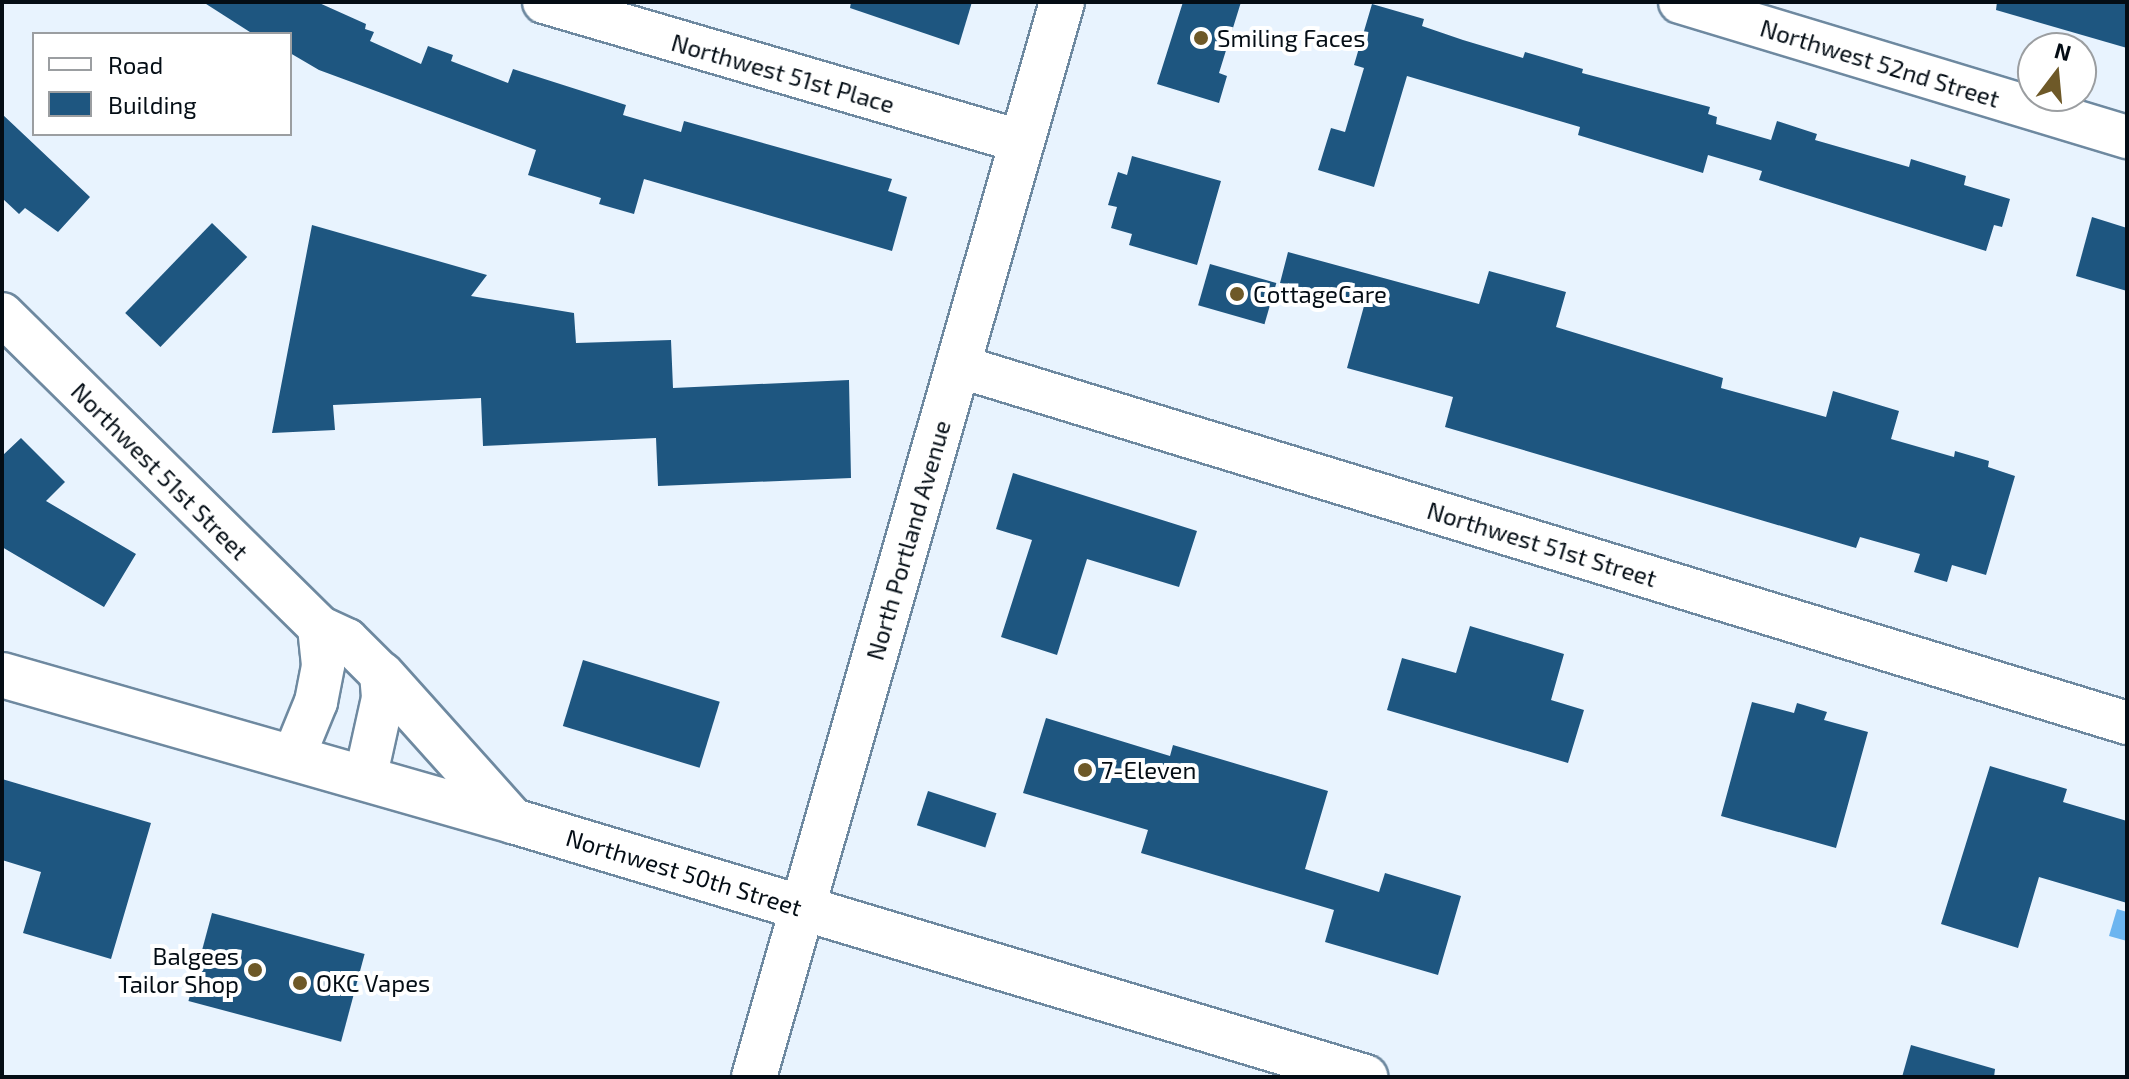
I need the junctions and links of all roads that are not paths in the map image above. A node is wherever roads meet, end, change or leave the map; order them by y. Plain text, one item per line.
1 (544, 2) edge
2 (1062, 2) edge
3 (1680, 2) edge
4 (2127, 137) edge
5 (1022, 142) junction
6 (2, 314) edge
7 (958, 366) junction
8 (319, 627) junction
9 (381, 674) junction
10 (2, 675) edge
11 (2127, 723) edge
12 (293, 758) junction
13 (365, 779) junction
14 (513, 821) junction
15 (802, 907) junction
16 (754, 1077) edge
17 (1365, 1077) edge

1 - 5 street, Northwest 51st Place
2 - 5 main road, North Portland Avenue
3 - 4 street, Northwest 52nd Street
5 - 7 main road, North Portland Avenue
6 - 8 street, Northwest 51st Street
7 - 11 street, Northwest 51st Street
7 - 15 main road, North Portland Avenue
8 - 9 street, Northwest 51st Street
8 - 12 street
9 - 13 street
9 - 14 main road
10 - 12 main road, Northwest 50th Street
12 - 13 main road, Northwest 50th Street
13 - 14 main road, Northwest 50th Street
14 - 15 main road, Northwest 50th Street
15 - 16 main road, North Portland Avenue
15 - 17 main road, Northwest 50th Street

